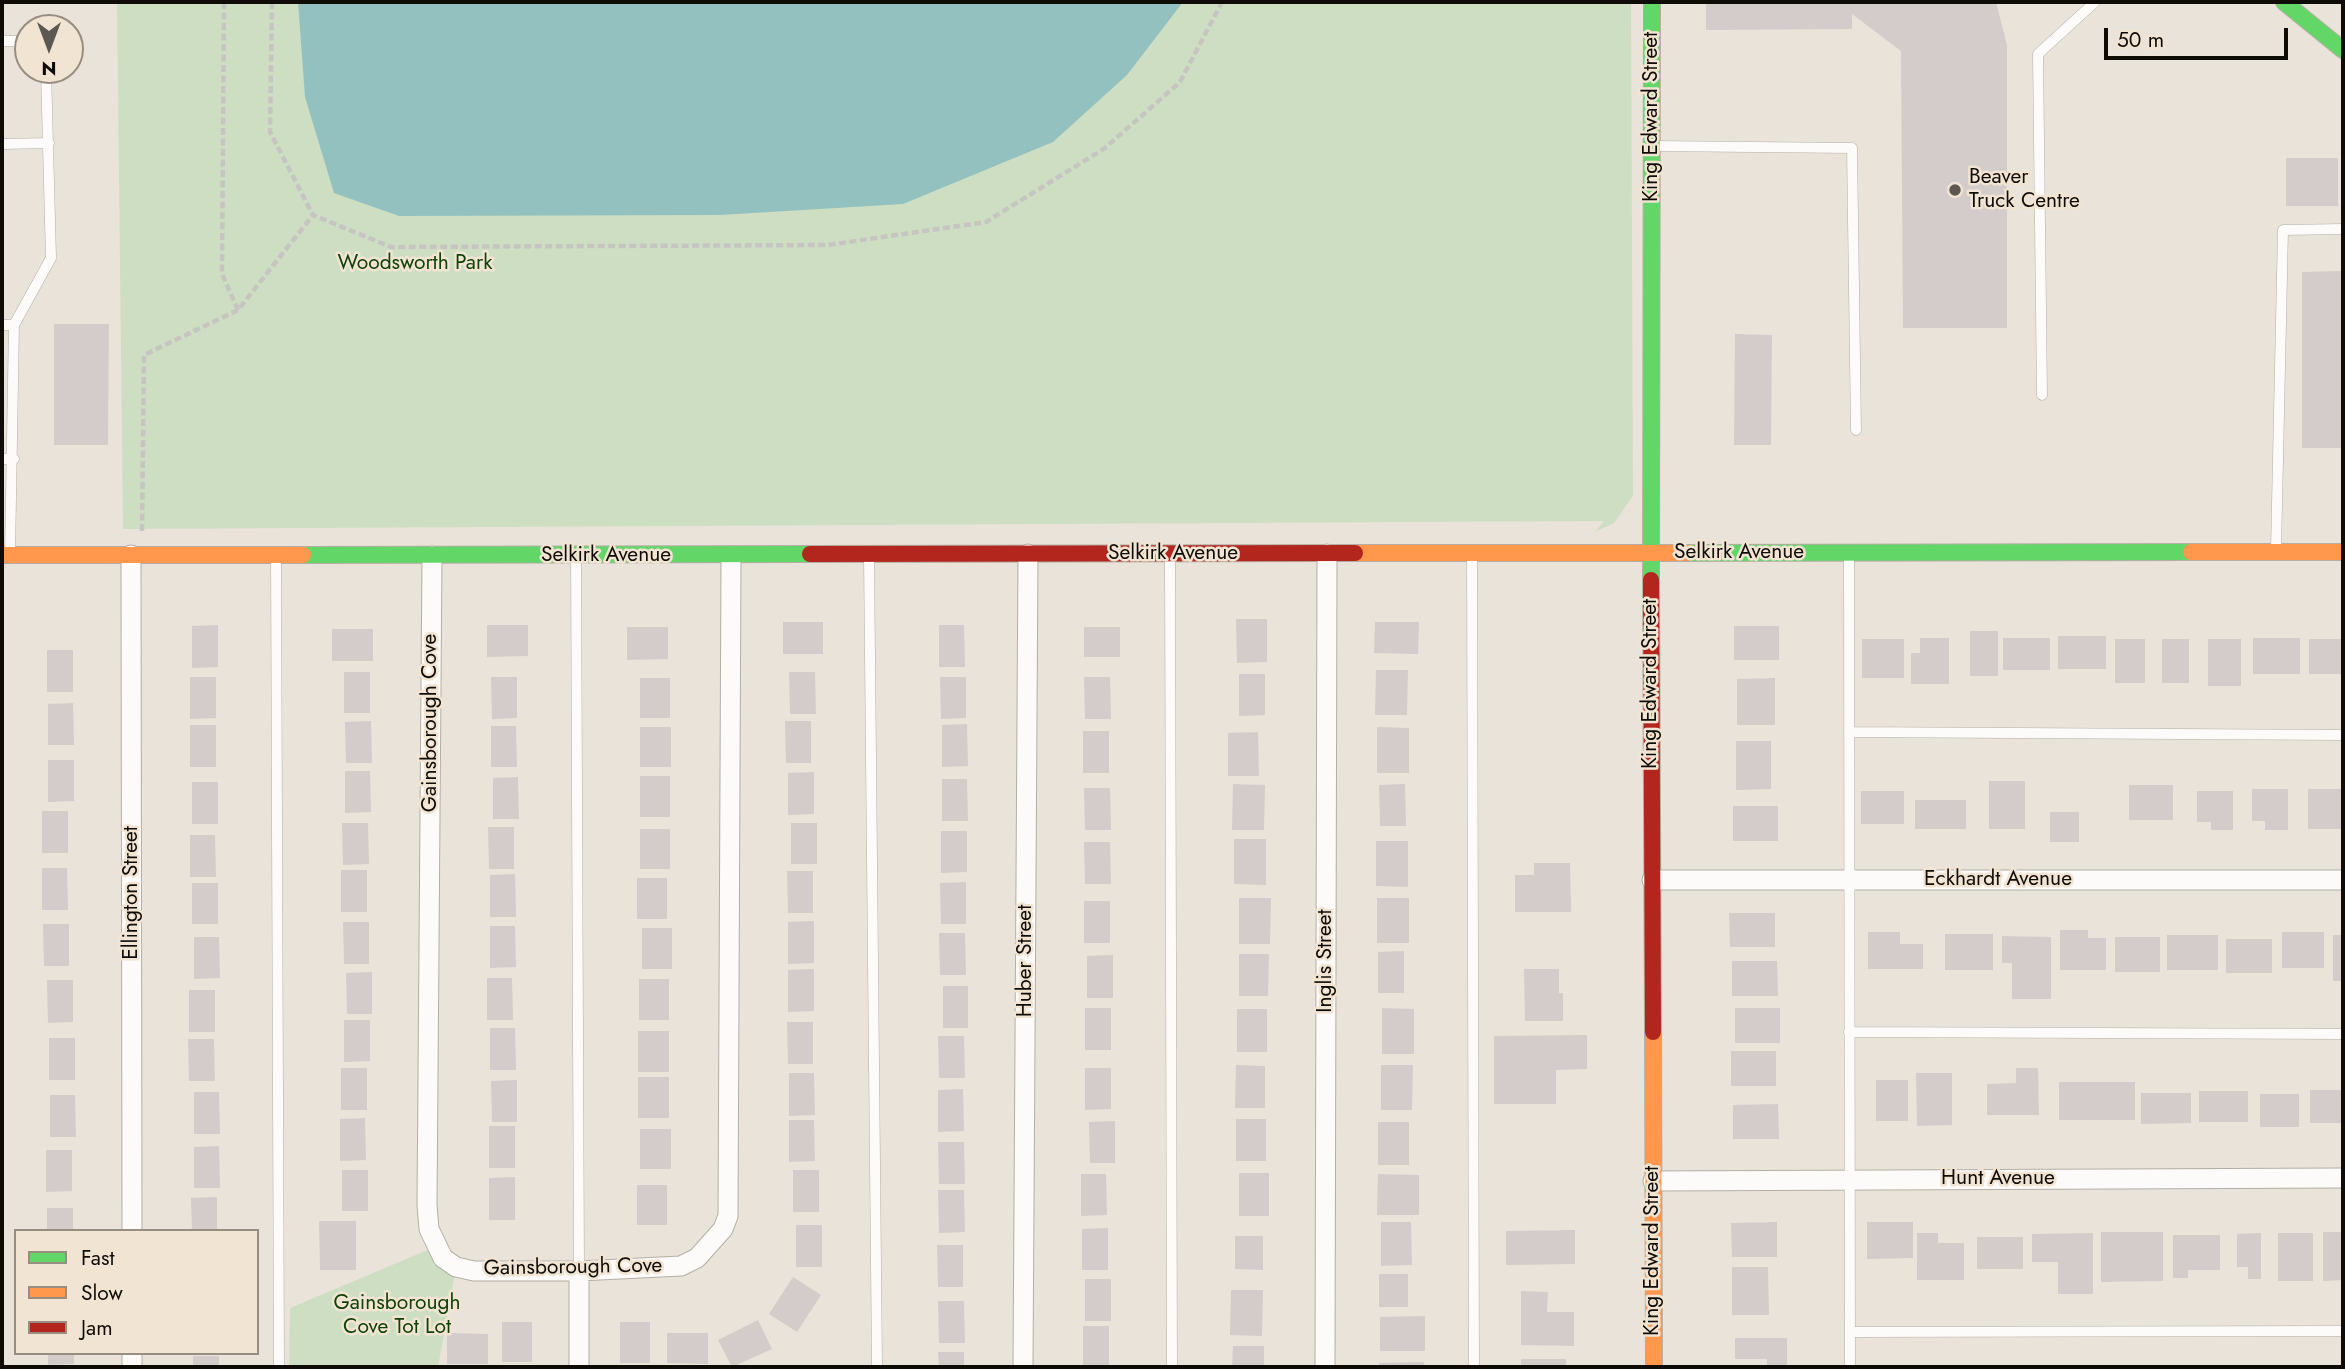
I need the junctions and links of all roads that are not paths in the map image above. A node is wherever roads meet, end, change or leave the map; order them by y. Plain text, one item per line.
1 (1652, 2) edge
2 (2095, 2) edge
3 (2284, 2) edge
4 (2343, 50) edge
5 (47, 84) edge
6 (49, 143) junction
7 (2, 144) edge
8 (1652, 146) junction
9 (2343, 229) edge
10 (2, 325) edge
11 (14, 325) junction
12 (2042, 395) dead end
13 (1856, 430) dead end
14 (2, 459) edge
15 (14, 459) junction
16 (1849, 552) junction
17 (2276, 552) junction
18 (2343, 552) edge
19 (1651, 553) junction
20 (1472, 554) junction
21 (6, 555) edge
22 (136, 555) junction
23 (276, 555) junction
24 (869, 555) junction
25 (1028, 555) junction
26 (1170, 555) junction
27 (1327, 555) junction
28 (432, 556) junction
29 (576, 556) junction
30 (731, 556) junction
31 (1849, 732) junction
32 (2343, 735) edge
33 (1652, 880) junction
34 (1849, 880) junction
35 (2343, 880) edge
36 (1849, 1032) junction
37 (2343, 1034) edge
38 (2343, 1178) edge
39 (1850, 1180) junction
40 (1653, 1181) junction
41 (132, 1229) edge
42 (579, 1271) junction
43 (1850, 1332) junction
44 (2343, 1332) edge
45 (279, 1367) edge
46 (579, 1367) edge
47 (877, 1367) edge
48 (1023, 1367) edge
49 (1172, 1367) edge
50 (1325, 1367) edge
51 (1474, 1367) edge
52 (1654, 1367) edge
53 (1850, 1367) edge

1 - 8 street, King Edward Street
2 - 12 lane
3 - 4 street
5 - 6 lane
6 - 7 lane
6 - 11 lane
8 - 13 lane
8 - 19 street, King Edward Street
9 - 17 lane
10 - 11 lane
11 - 15 lane
14 - 15 lane
15 - 21 lane
16 - 17 street, Selkirk Avenue
16 - 19 street, Selkirk Avenue
16 - 31 lane
17 - 18 street, Selkirk Avenue
19 - 20 street, Selkirk Avenue
19 - 33 street, King Edward Street
20 - 27 street, Selkirk Avenue
20 - 51 lane
21 - 22 street, Selkirk Avenue
22 - 23 street, Selkirk Avenue
22 - 41 street, Ellington Street
23 - 28 street, Selkirk Avenue
23 - 45 lane
24 - 25 street, Selkirk Avenue
24 - 30 street, Selkirk Avenue
24 - 47 lane
25 - 26 street, Selkirk Avenue
25 - 48 street, Huber Street
26 - 27 street, Selkirk Avenue
26 - 49 lane
27 - 50 street, Inglis Street
28 - 29 street, Selkirk Avenue
28 - 42 street, Gainsborough Cove
29 - 30 street, Selkirk Avenue
29 - 42 lane
30 - 42 street, Gainsborough Cove
31 - 32 lane
31 - 34 lane
33 - 34 street, Eckhardt Avenue
33 - 40 street, King Edward Street
34 - 35 street, Eckhardt Avenue
34 - 36 lane
36 - 37 lane
36 - 39 lane
38 - 39 street, Hunt Avenue
39 - 40 street, Hunt Avenue
39 - 43 lane
40 - 52 street, King Edward Street
42 - 46 street
43 - 44 lane
43 - 53 lane

